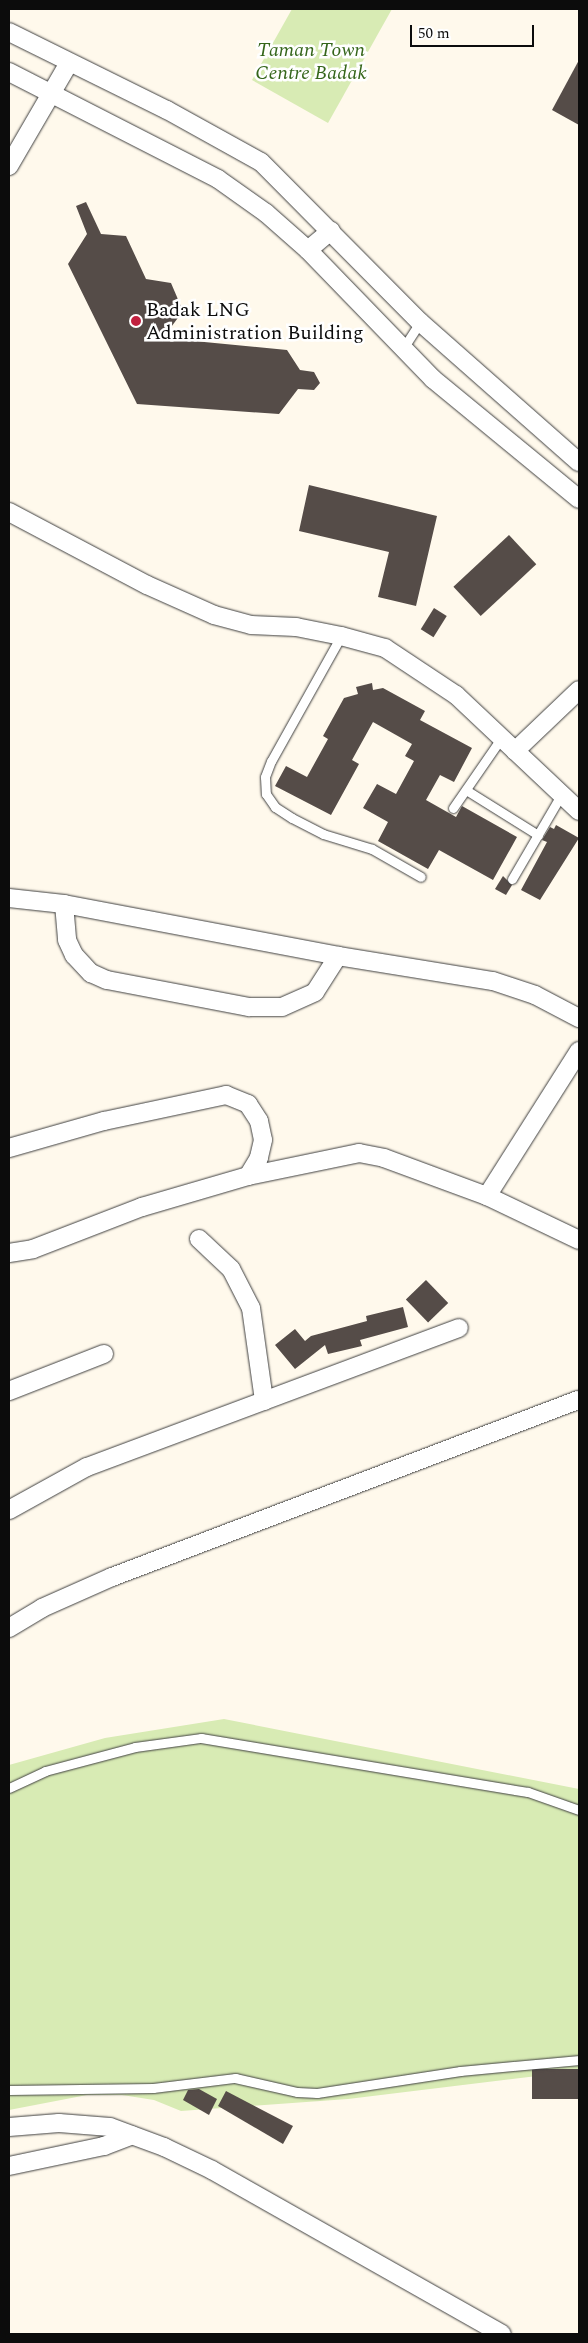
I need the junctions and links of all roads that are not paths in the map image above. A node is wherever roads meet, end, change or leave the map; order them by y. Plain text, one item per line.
1 (9, 32) edge
2 (69, 63) junction
3 (9, 72) edge
4 (53, 96) junction
5 (9, 166) edge
6 (331, 231) junction
7 (308, 250) junction
8 (420, 322) junction
9 (402, 350) junction
10 (579, 462) edge
11 (579, 499) edge
12 (9, 512) edge
13 (341, 636) junction
14 (579, 690) edge
15 (502, 737) junction
16 (515, 750) junction
17 (466, 790) junction
18 (561, 795) junction
19 (453, 808) dead end
20 (579, 811) edge
21 (538, 835) junction
22 (421, 877) dead end
23 (512, 879) dead end
24 (9, 898) edge
25 (64, 904) junction
26 (338, 956) junction
27 (579, 1018) edge
28 (579, 1051) edge
29 (9, 1148) edge
30 (248, 1176) junction
31 (487, 1196) junction
32 (198, 1239) dead end
33 (579, 1240) edge
34 (9, 1254) edge
35 (459, 1328) dead end
36 (104, 1354) dead end
37 (9, 1391) edge
38 (579, 1400) edge
39 (264, 1401) junction
40 (9, 1510) edge
41 (9, 1628) edge
42 (9, 1788) edge
43 (579, 1810) edge
44 (579, 2060) edge
45 (9, 2090) edge
46 (9, 2127) edge
47 (132, 2135) junction
48 (9, 2166) edge
49 (502, 2334) edge

1 - 2 street
2 - 4 street
2 - 6 street
3 - 4 street
4 - 5 street
4 - 7 street
6 - 7 street
6 - 8 street
7 - 9 street
8 - 9 lane
8 - 10 street
9 - 11 street
12 - 13 street
13 - 15 street
13 - 22 lane
14 - 16 street
15 - 16 street
15 - 17 lane
16 - 18 street
17 - 19 lane
17 - 21 lane
18 - 20 street
18 - 21 lane
21 - 23 lane
24 - 25 street
25 - 26 street
25 - 26 street
26 - 27 street
28 - 31 street
29 - 30 street
30 - 31 street
30 - 34 street
31 - 33 street
32 - 39 street
35 - 39 street
36 - 37 street
38 - 41 street
39 - 40 street
42 - 43 lane
44 - 45 lane
46 - 47 street
47 - 48 street
47 - 49 street

